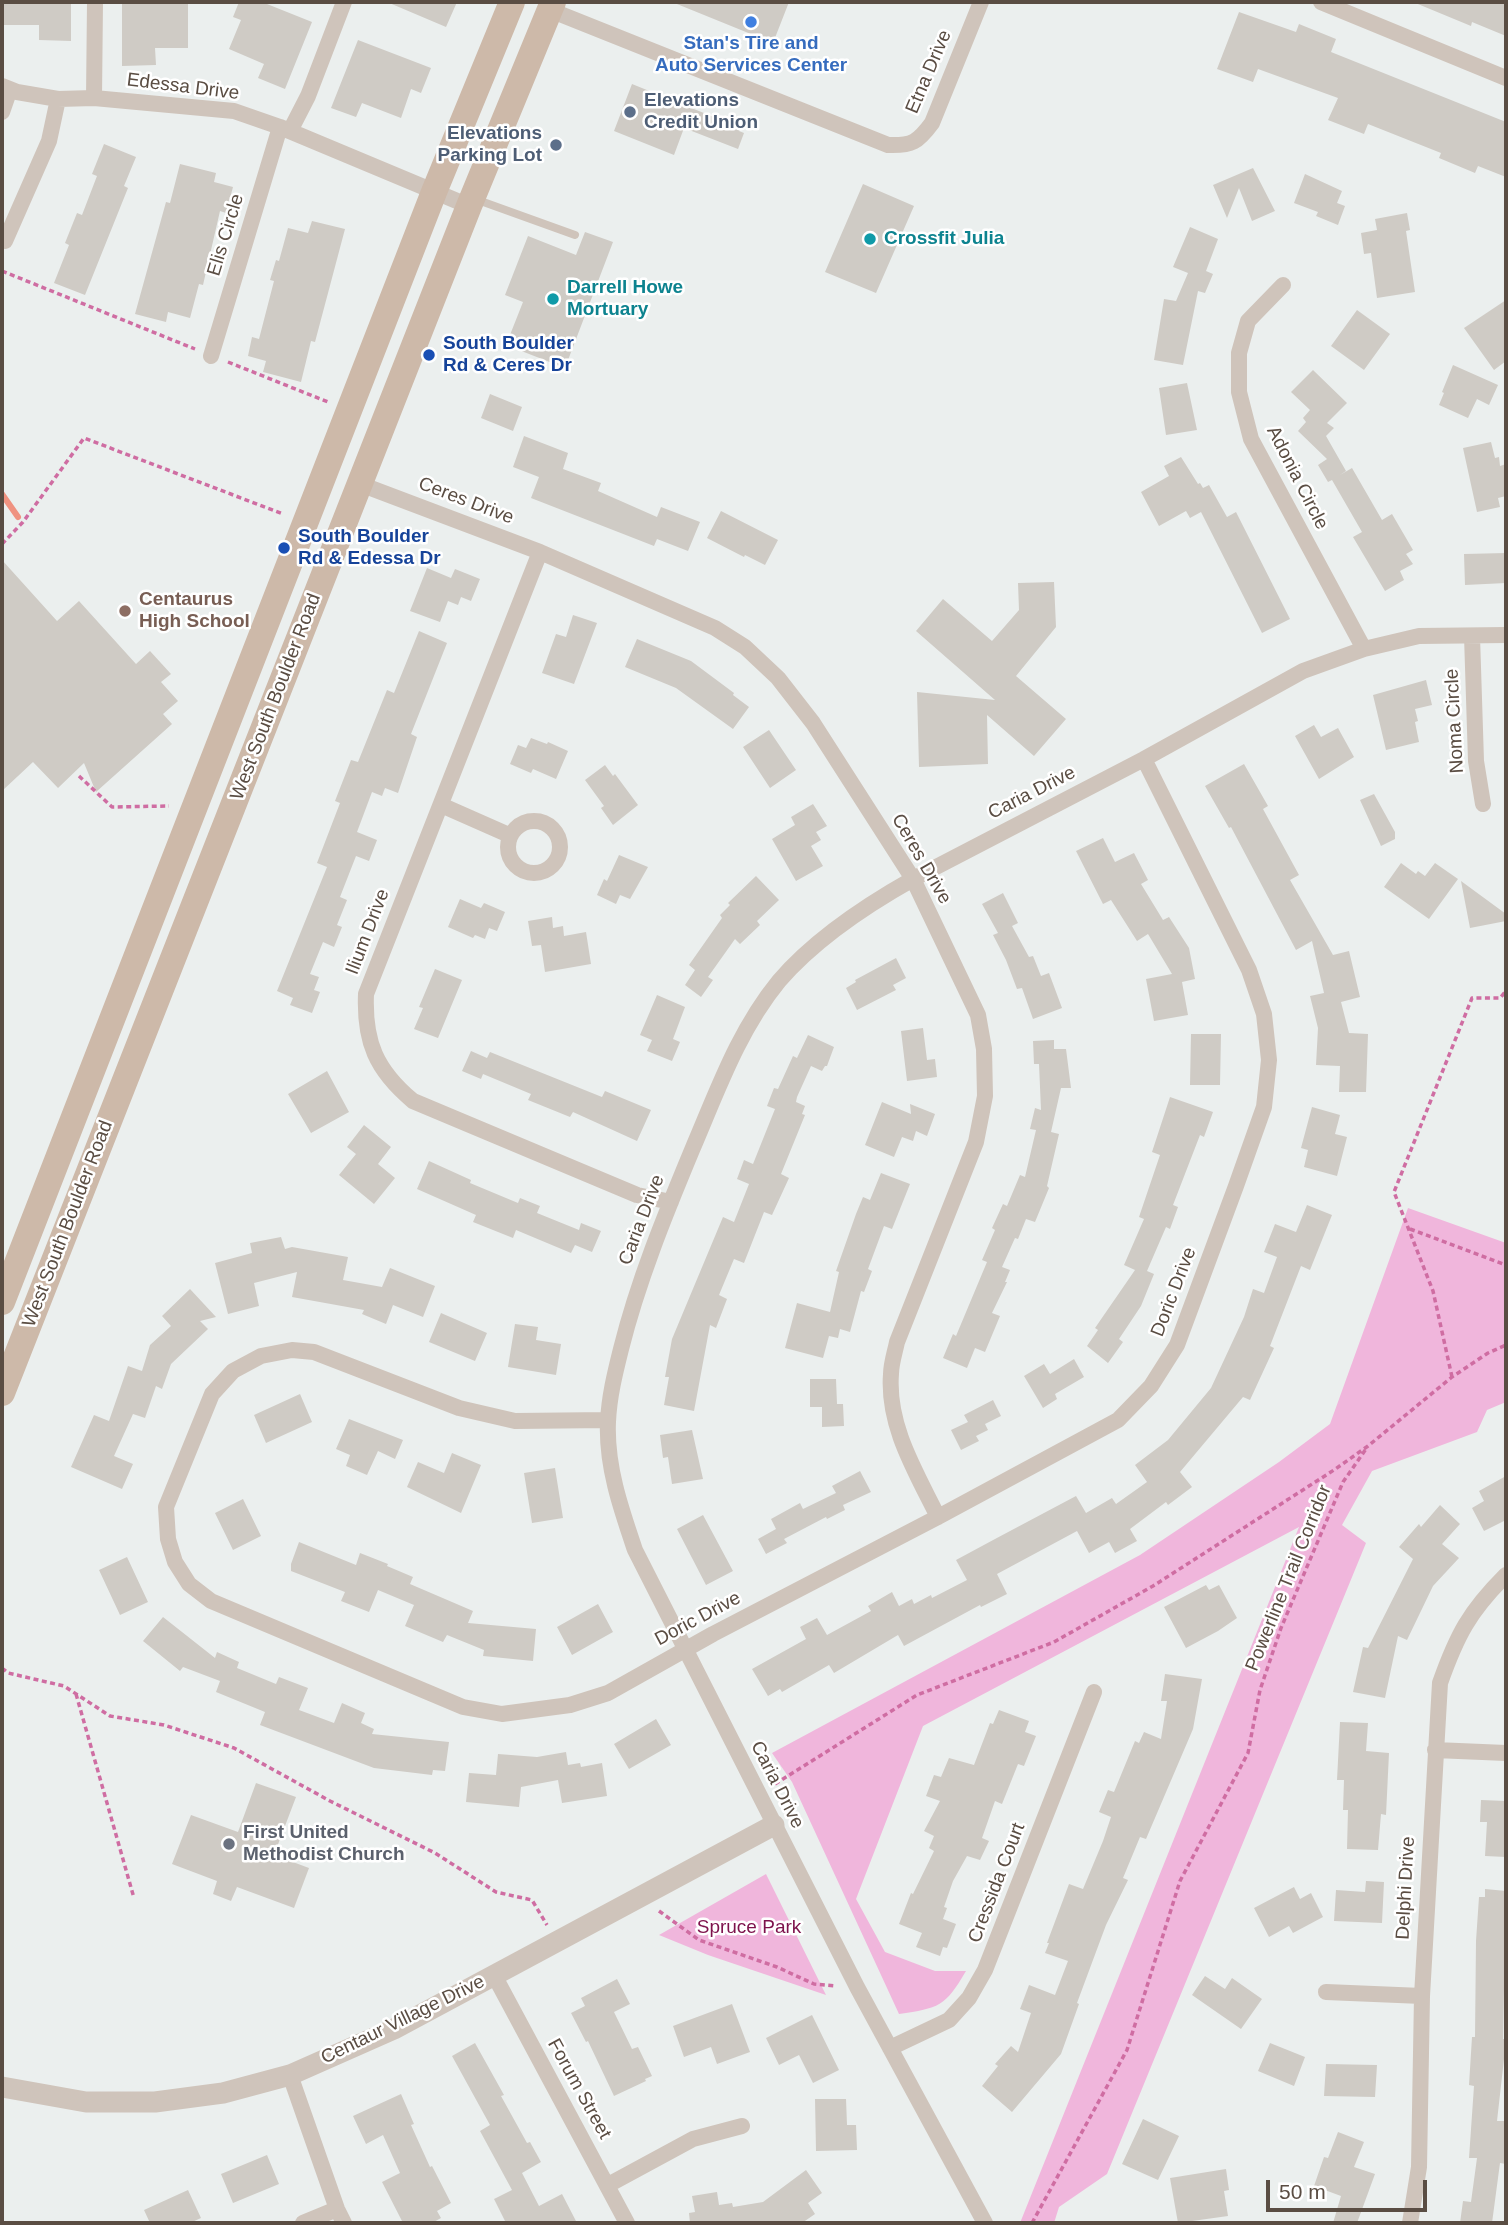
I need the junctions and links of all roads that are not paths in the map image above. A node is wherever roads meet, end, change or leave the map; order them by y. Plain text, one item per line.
1 (95, 2) edge
2 (344, 2) edge
3 (512, 2) edge
4 (981, 2) edge
5 (1321, 2) edge
6 (552, 6) edge
7 (1506, 78) edge
8 (6, 88) edge
9 (94, 98) junction
10 (58, 99) junction
11 (2, 112) edge
12 (285, 129) junction
13 (434, 192) junction
14 (471, 202) junction
15 (575, 236) dead end
16 (2, 240) edge
17 (1283, 285) dead end
18 (211, 356) road end
19 (360, 484) junction
20 (540, 552) junction
21 (1506, 635) edge
22 (1472, 636) junction
23 (1364, 649) junction
24 (1144, 759) junction
25 (1483, 804) dead end
26 (441, 805) junction
27 (509, 835) dead end
28 (913, 879) junction
29 (671, 1202) junction
30 (2, 1302) edge
31 (2, 1393) edge
32 (608, 1420) junction
33 (938, 1517) junction
34 (1506, 1575) edge
35 (685, 1651) junction
36 (1094, 1692) dead end
37 (1435, 1750) junction
38 (1506, 1752) edge
39 (774, 1825) junction
40 (494, 1975) junction
41 (1326, 1992) dead end
42 (1422, 1996) junction
43 (890, 2048) junction
44 (290, 2075) junction
45 (2, 2087) edge
46 (742, 2126) dead end
47 (608, 2185) junction
48 (341, 2216) edge
49 (303, 2223) edge
50 (627, 2223) edge
51 (985, 2223) edge
52 (1410, 2223) edge

1 - 9 street
2 - 12 street, Elis Circle
3 - 13 main road, West South Boulder Road
4 - 6 street, Etna Drive
5 - 7 street
6 - 14 main road, West South Boulder Road
8 - 10 street, Edessa Drive
8 - 11 street
9 - 10 street, Edessa Drive
9 - 12 street, Edessa Drive
10 - 16 street
12 - 13 street, Edessa Drive
12 - 18 street, Elis Circle
13 - 14 street, Edessa Drive
13 - 30 main road, West South Boulder Road
14 - 15 lane
14 - 19 main road, West South Boulder Road
17 - 23 street, Adonia Circle
19 - 20 street, Ceres Drive
19 - 31 main road, West South Boulder Road
20 - 26 street, Ilium Drive
20 - 28 street, Ceres Drive
21 - 22 street, Caria Drive
22 - 23 street, Caria Drive
22 - 25 street, Noma Circle
23 - 24 street, Caria Drive
24 - 28 street, Caria Drive
24 - 33 street, Doric Drive
26 - 27 street
26 - 29 street, Ilium Drive
28 - 29 street, Caria Drive
28 - 33 street, Ceres Drive
29 - 32 street, Caria Drive
32 - 35 street, Caria Drive
32 - 35 street, Doric Drive
33 - 35 street, Doric Drive
34 - 37 street, Delphi Drive
35 - 39 street, Caria Drive
36 - 43 street, Cressida Court
37 - 38 street
37 - 42 street, Delphi Drive
39 - 40 street, Centaur Village Drive
39 - 43 street, Caria Drive
40 - 44 street, Centaur Village Drive
40 - 47 street, Forum Street
41 - 42 street
42 - 52 street, Delphi Drive
43 - 51 street, Caria Drive
44 - 45 street, Centaur Village Drive
44 - 48 street
46 - 47 street
47 - 50 street, Forum Street
48 - 49 street

